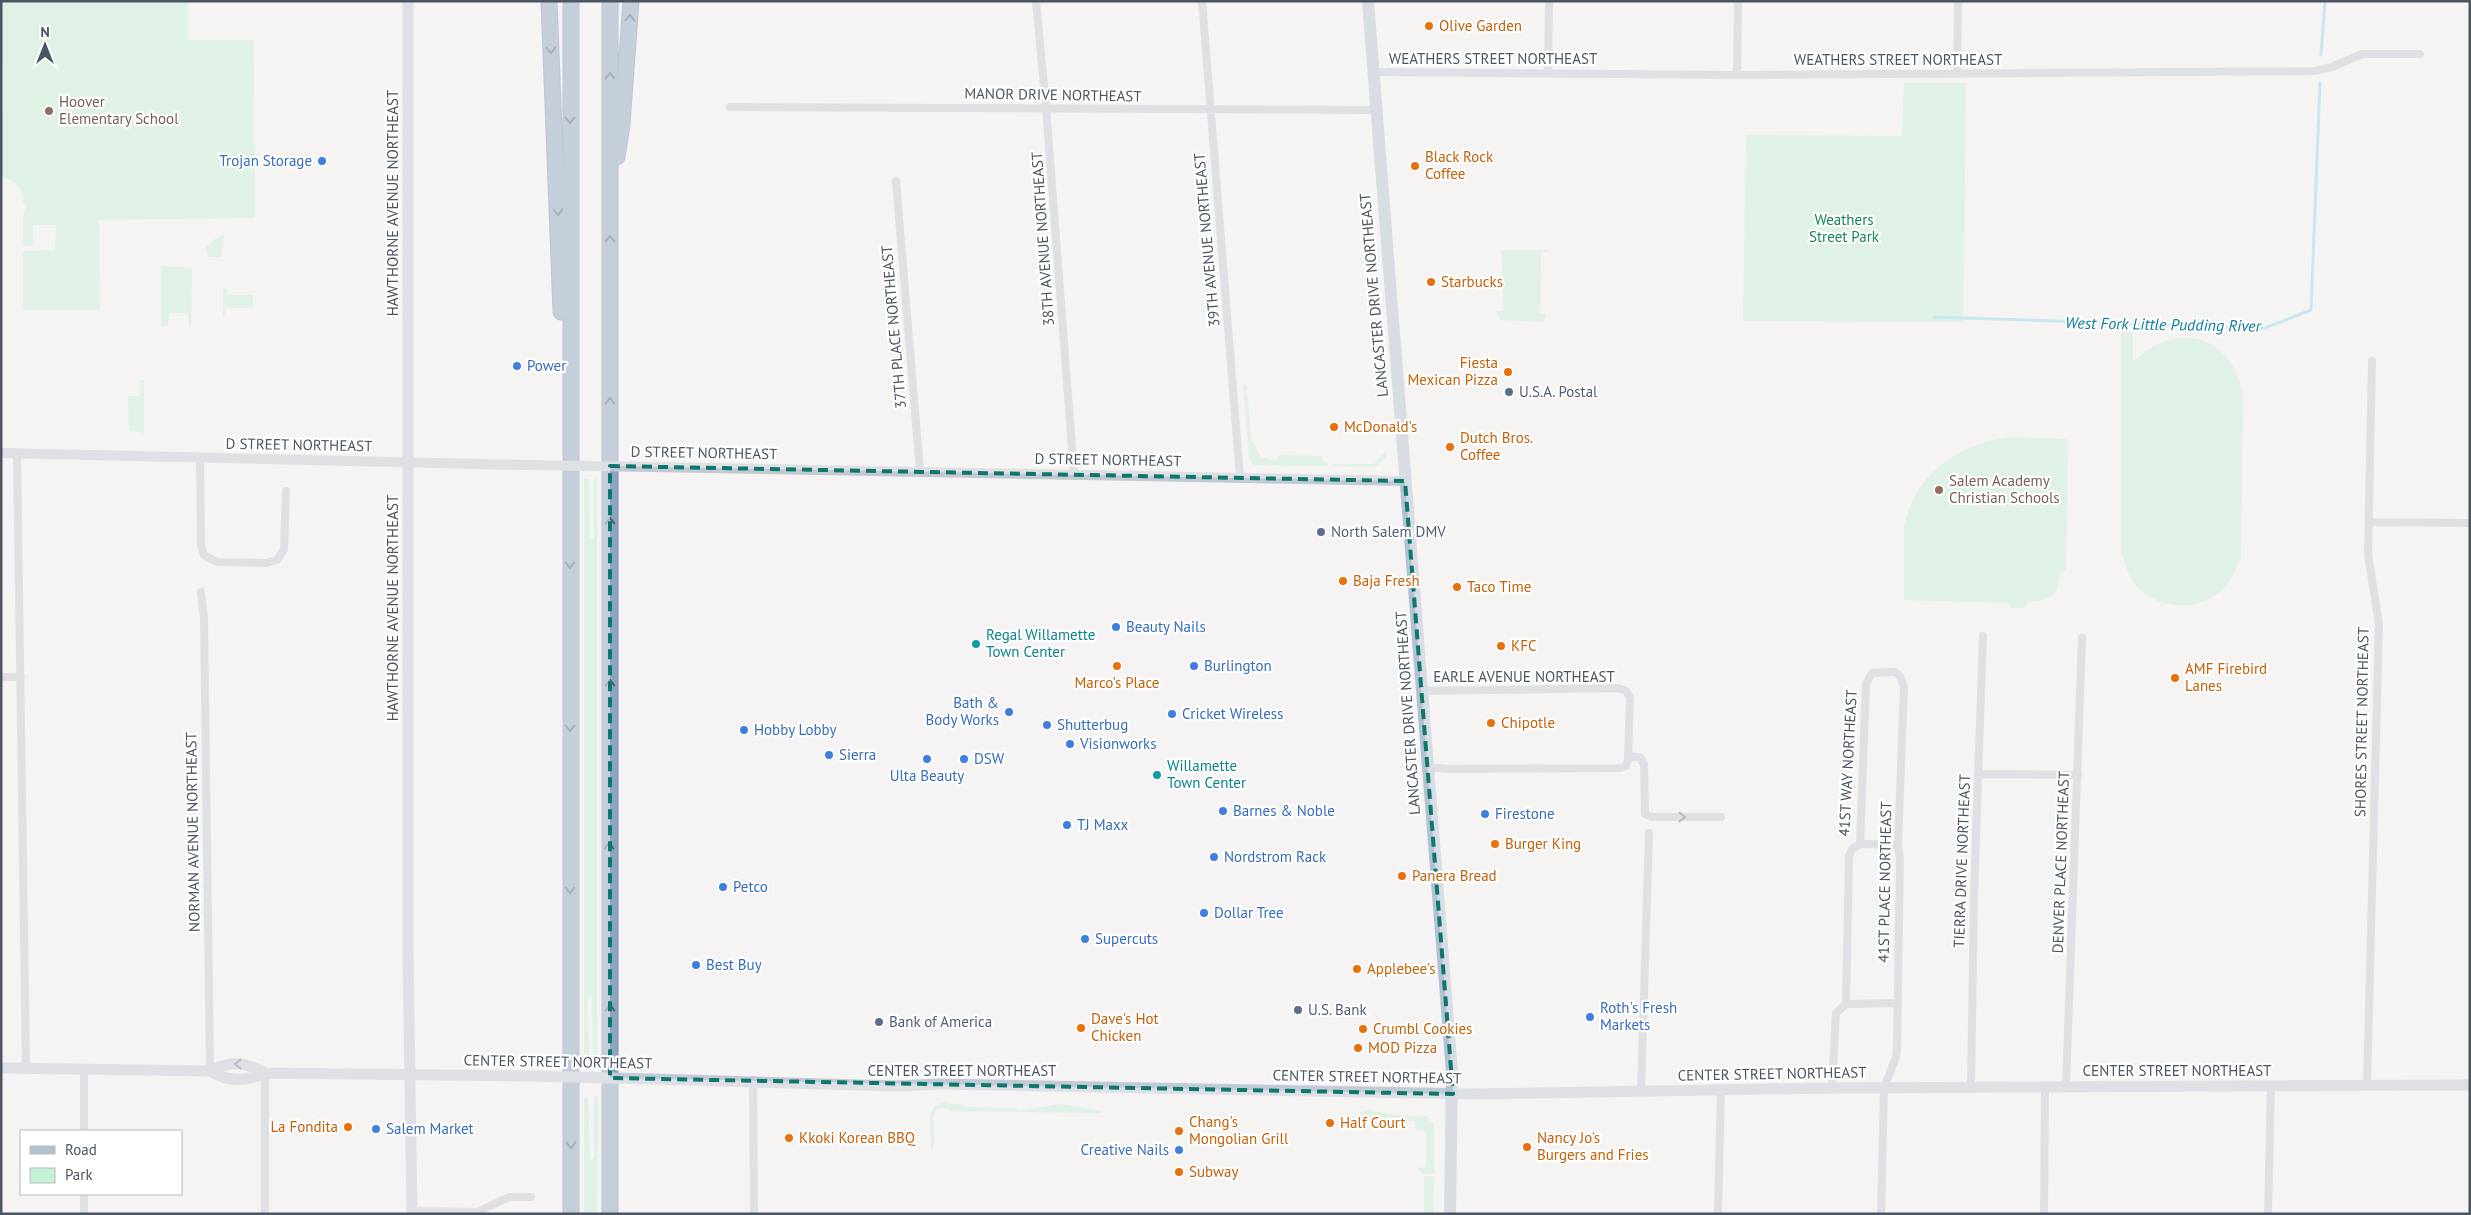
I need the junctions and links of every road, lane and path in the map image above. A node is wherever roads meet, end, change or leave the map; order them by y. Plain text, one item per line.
1 (408, 1) edge
2 (549, 1) edge
3 (571, 1) edge
4 (610, 1) edge
5 (631, 1) edge
6 (1036, 1) edge
7 (1202, 1) edge
8 (1368, 1) edge
9 (1549, 1) edge
10 (1738, 1) edge
11 (1958, 1) edge
12 (2420, 54) dead end
13 (1373, 72) junction
14 (1548, 73) junction
15 (1957, 74) junction
16 (1737, 75) junction
17 (730, 107) dead end
18 (1046, 107) junction
19 (1211, 110) junction
20 (1376, 110) junction
21 (896, 181) dead end
22 (610, 206) junction
23 (2372, 361) dead end
24 (571, 425) junction
25 (1, 453) edge
26 (17, 454) junction
27 (200, 458) junction
28 (408, 462) junction
29 (920, 472) junction
30 (1074, 474) junction
31 (1240, 477) junction
32 (1405, 481) junction
33 (286, 491) dead end
34 (2369, 522) junction
35 (2470, 523) edge
36 (201, 592) dead end
37 (1983, 636) dead end
38 (2082, 638) dead end
39 (1900, 676) joint
40 (1, 677) edge
41 (21, 677) junction
42 (1422, 691) junction
43 (1629, 756) junction
44 (1428, 767) junction
45 (1978, 774) junction
46 (2078, 774) junction
47 (1720, 817) dead end
48 (1649, 833) dead end
49 (1860, 844) junction
50 (1898, 845) junction
51 (1898, 1003) junction
52 (1846, 1004) junction
53 (1, 1068) edge
54 (26, 1068) junction
55 (84, 1069) junction
56 (210, 1071) junction
57 (265, 1073) junction
58 (410, 1074) junction
59 (753, 1080) junction
60 (2271, 1085) junction
61 (2367, 1085) junction
62 (2470, 1085) edge
63 (2045, 1086) junction
64 (2066, 1086) junction
65 (1971, 1087) junction
66 (1832, 1088) junction
67 (1884, 1088) junction
68 (1721, 1089) junction
69 (1641, 1092) junction
70 (1453, 1094) junction
71 (84, 1130) edge
72 (84, 1195) edge
73 (531, 1197) dead end
74 (412, 1212) edge
75 (84, 1214) edge
76 (265, 1214) edge
77 (571, 1214) edge
78 (610, 1214) edge
79 (754, 1214) edge
80 (1450, 1214) edge
81 (1718, 1214) edge
82 (1881, 1214) edge
83 (2044, 1214) edge
84 (2268, 1214) edge

1 - 28 main road, HAWTHORNE AVENUE NORTHEAST
2 -> 24 highway
3 -> 24 highway
22 -> 4 highway
22 -> 5 highway
6 - 18 street, 38TH AVENUE NORTHEAST
7 - 19 street, 39TH AVENUE NORTHEAST
8 - 13 main road, LANCASTER DRIVE NORTHEAST
9 - 14 street
10 - 16 street
11 - 15 street
12 - 15 street, WEATHERS STREET NORTHEAST
13 - 14 street, WEATHERS STREET NORTHEAST
13 - 20 main road, LANCASTER DRIVE NORTHEAST
14 - 16 street, WEATHERS STREET NORTHEAST
15 - 16 street, WEATHERS STREET NORTHEAST
17 - 18 street, MANOR DRIVE NORTHEAST
18 - 19 street, MANOR DRIVE NORTHEAST
18 - 30 street, 38TH AVENUE NORTHEAST
19 - 20 street, MANOR DRIVE NORTHEAST
19 - 31 street, 39TH AVENUE NORTHEAST
20 - 32 main road, LANCASTER DRIVE NORTHEAST
21 - 29 street, 37TH PLACE NORTHEAST
78 -> 22 highway
23 - 34 street, SHORES STREET NORTHEAST
24 -> 77 highway
25 - 26 street, D STREET NORTHEAST
26 - 27 street, D STREET NORTHEAST
26 - 41 street
27 - 28 street, D STREET NORTHEAST
27 - 33 street
28 - 29 street, D STREET NORTHEAST, bridge
28 - 58 main road, HAWTHORNE AVENUE NORTHEAST
29 - 30 street, D STREET NORTHEAST
30 - 31 street, D STREET NORTHEAST
31 - 32 street, D STREET NORTHEAST
32 - 42 main road, LANCASTER DRIVE NORTHEAST
34 - 35 street
34 - 61 street, SHORES STREET NORTHEAST
36 - 56 street, NORMAN AVENUE NORTHEAST
37 - 45 street, TIERRA DRIVE NORTHEAST
38 - 46 street, DENVER PLACE NORTHEAST
39 - 49 street, 41ST WAY NORTHEAST
39 - 50 street, 41ST PLACE NORTHEAST
40 - 41 street
41 - 54 street
42 - 43 street, EARLE AVENUE NORTHEAST
42 - 44 main road, LANCASTER DRIVE NORTHEAST
43 - 44 street
43 -> 47 street
44 - 70 main road, LANCASTER DRIVE NORTHEAST
45 - 46 street
45 - 65 street, TIERRA DRIVE NORTHEAST
46 - 64 street, DENVER PLACE NORTHEAST
48 - 69 street
49 - 50 street
49 - 52 street, 41ST WAY NORTHEAST
50 - 51 street, 41ST PLACE NORTHEAST
51 - 52 street
51 - 67 street, 41ST PLACE NORTHEAST
52 - 66 street, 41ST WAY NORTHEAST
53 - 54 main road, CENTER STREET NORTHEAST
54 - 55 main road, CENTER STREET NORTHEAST
55 - 56 main road, CENTER STREET NORTHEAST
55 - 71 street
56 - 57 main road, CENTER STREET NORTHEAST
57 - 58 main road, CENTER STREET NORTHEAST
57 - 76 street
58 - 59 main road, CENTER STREET NORTHEAST, bridge
58 - 74 main road, HAWTHORNE AVENUE NORTHEAST
59 - 70 main road, CENTER STREET NORTHEAST
59 - 79 street
60 - 61 main road, CENTER STREET NORTHEAST
60 - 64 main road, CENTER STREET NORTHEAST
60 - 84 street
61 - 62 main road, CENTER STREET NORTHEAST
63 - 64 main road, CENTER STREET NORTHEAST
63 - 65 main road, CENTER STREET NORTHEAST
63 - 83 street
65 - 67 main road, CENTER STREET NORTHEAST
66 - 67 main road, CENTER STREET NORTHEAST
66 - 68 main road, CENTER STREET NORTHEAST
67 - 82 street, 41ST PLACE NORTHEAST
68 - 69 main road, CENTER STREET NORTHEAST
68 - 81 street
69 - 70 main road, CENTER STREET NORTHEAST
70 - 80 main road, LANCASTER DRIVE NORTHEAST
72 - 75 street
73 - 74 street

